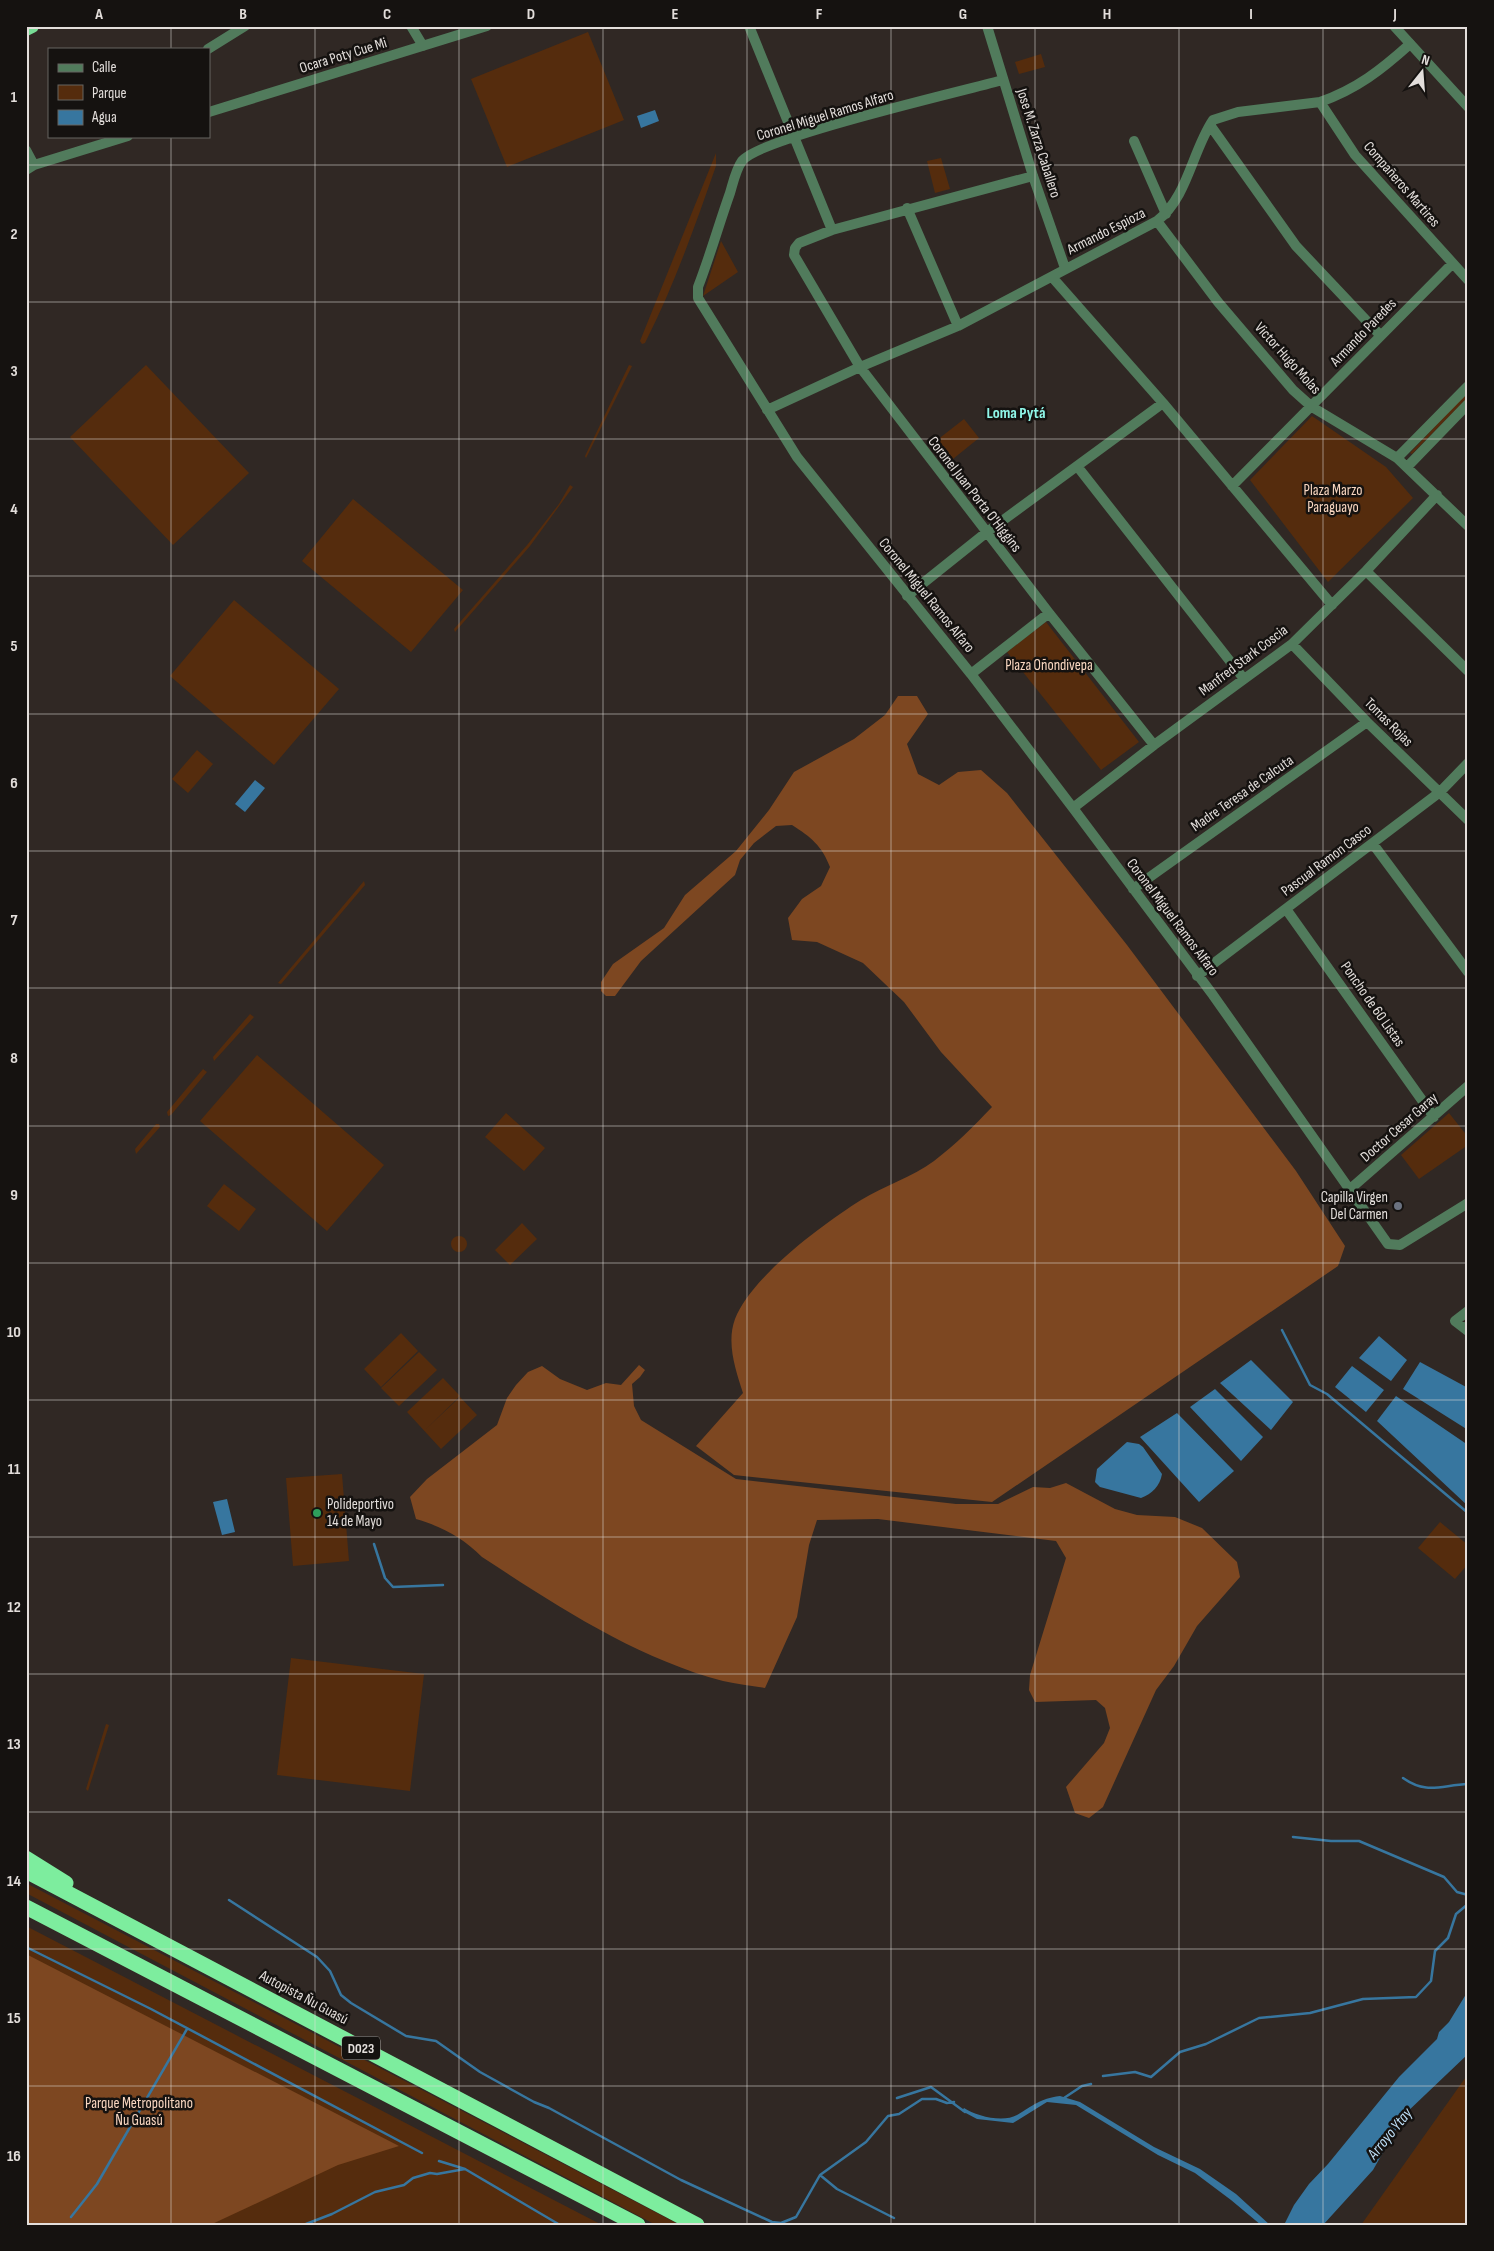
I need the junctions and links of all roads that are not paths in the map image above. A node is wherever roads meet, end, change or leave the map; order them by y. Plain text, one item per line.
1 (32, 26) edge
2 (245, 26) edge
3 (411, 26) edge
4 (487, 26) edge
5 (749, 26) edge
6 (987, 26) edge
7 (1394, 26) edge
8 (26, 29) edge
9 (1410, 44) junction
10 (423, 46) junction
11 (210, 48) edge
12 (1003, 80) junction
13 (1320, 102) junction
14 (1468, 107) edge
15 (210, 112) edge
16 (1210, 125) junction
17 (794, 136) junction
18 (122, 138) edge
19 (1134, 141) dead end
20 (26, 150) edge
21 (30, 167) edge
22 (1033, 176) junction
23 (907, 208) junction
24 (1166, 214) junction
25 (1157, 221) junction
26 (832, 230) junction
27 (1452, 264) junction
28 (1065, 268) junction
29 (1052, 277) junction
30 (1468, 280) edge
31 (958, 326) junction
32 (1380, 335) junction
33 (860, 367) junction
34 (1468, 386) edge
35 (1164, 403) junction
36 (1468, 404) edge
37 (1312, 407) junction
38 (767, 410) junction
39 (1397, 458) junction
40 (1077, 466) junction
41 (1408, 466) junction
42 (1232, 486) junction
43 (1437, 495) junction
44 (1468, 526) edge
45 (987, 532) junction
46 (1366, 571) junction
47 (907, 596) junction
48 (1332, 605) junction
49 (1049, 613) junction
50 (1292, 644) junction
51 (1468, 671) edge
52 (971, 674) junction
53 (1244, 678) junction
54 (1367, 722) junction
55 (1154, 745) junction
56 (1468, 763) edge
57 (1440, 792) junction
58 (1073, 808) junction
59 (1468, 820) edge
60 (1373, 844) junction
61 (1133, 889) junction
62 (1286, 909) junction
63 (1468, 972) edge
64 (1197, 976) junction
65 (1468, 1086) edge
66 (1434, 1117) junction
67 (1349, 1190) junction
68 (1468, 1203) edge
69 (1468, 1310) edge
70 (1468, 1330) edge
71 (26, 1858) edge
72 (26, 1870) edge
73 (26, 1907) edge
74 (101, 1909) junction
75 (638, 2225) edge
76 (697, 2225) edge

1 - 8 highway
2 - 11 street
3 - 10 street
4 - 10 street, Ocara Poty Cue Mi
5 - 17 street
6 - 12 street, Jose M. Zarza Caballero
7 - 9 street
9 - 13 street
9 - 14 street
10 - 15 street, Ocara Poty Cue Mi
12 - 17 street, Coronel Miguel Ramos Alfaro
12 - 22 street, Jose M. Zarza Caballero
13 - 16 street
13 - 27 street, Compañeros Martires
16 - 24 street, Armando Espioza
16 - 32 street
17 - 26 street
17 - 38 street, Coronel Miguel Ramos Alfaro
18 - 21 street
19 - 24 street
20 - 21 street
22 - 23 street
22 - 28 street, Jose M. Zarza Caballero
23 - 26 street
23 - 31 street
24 - 25 street, Armando Espioza
25 - 28 street, Armando Espioza
25 - 37 street, Victor Hugo Molas
26 - 33 street, Coronel Juan Porta O'Higgins
27 - 30 street, Compañeros Martires
27 - 32 street, Armando Paredes
28 - 29 street, Armando Espioza
29 - 31 street, Armando Espioza
29 - 35 street
31 - 33 street, Armando Espioza
32 - 37 street, Armando Paredes
33 - 38 street, Armando Espioza
33 - 45 street, Coronel Juan Porta O'Higgins
34 - 39 street
35 - 40 street
35 - 42 street
36 - 41 street
37 - 39 street, Victor Hugo Molas
37 - 42 street, Armando Paredes
38 - 47 street, Coronel Miguel Ramos Alfaro
39 - 41 street, Victor Hugo Molas
40 - 45 street
40 - 53 street
41 - 43 street, Victor Hugo Molas
42 - 48 street
43 - 44 street, Victor Hugo Molas
43 - 46 street, Manfred Stark Coscia
45 - 47 street
45 - 49 street, Coronel Juan Porta O'Higgins
46 - 48 street, Manfred Stark Coscia
46 - 51 street
47 - 52 street, Coronel Miguel Ramos Alfaro
48 - 50 street, Manfred Stark Coscia
49 - 52 street
49 - 55 street, Coronel Juan Porta O'Higgins
50 - 53 street, Manfred Stark Coscia
50 - 54 street, Tomas Rojas
52 - 58 street, Coronel Miguel Ramos Alfaro
53 - 55 street, Manfred Stark Coscia
54 - 57 street, Tomas Rojas
54 - 61 street, Madre Teresa de Calcuta
55 - 58 street, Manfred Stark Coscia
56 - 57 street, Pascual Ramon Casco
57 - 59 street, Tomas Rojas
57 - 60 street, Pascual Ramon Casco
58 - 61 street, Coronel Miguel Ramos Alfaro
60 - 62 street, Pascual Ramon Casco
60 - 63 street
61 - 64 street, Coronel Miguel Ramos Alfaro
62 - 64 street, Pascual Ramon Casco
62 - 66 street, Poncho de 60 Listas
64 - 67 street, Coronel Miguel Ramos Alfaro
65 - 66 street, Doctor Cesar Garay
66 - 67 street, Doctor Cesar Garay
67 - 68 street, Coronel Miguel Ramos Alfaro
69 - 70 street
71 - 74 highway
72 - 74 highway, Autopista Ñu Guasú / D023
73 - 75 highway, D023
74 - 76 highway, Autopista Ñu Guasú / D023

